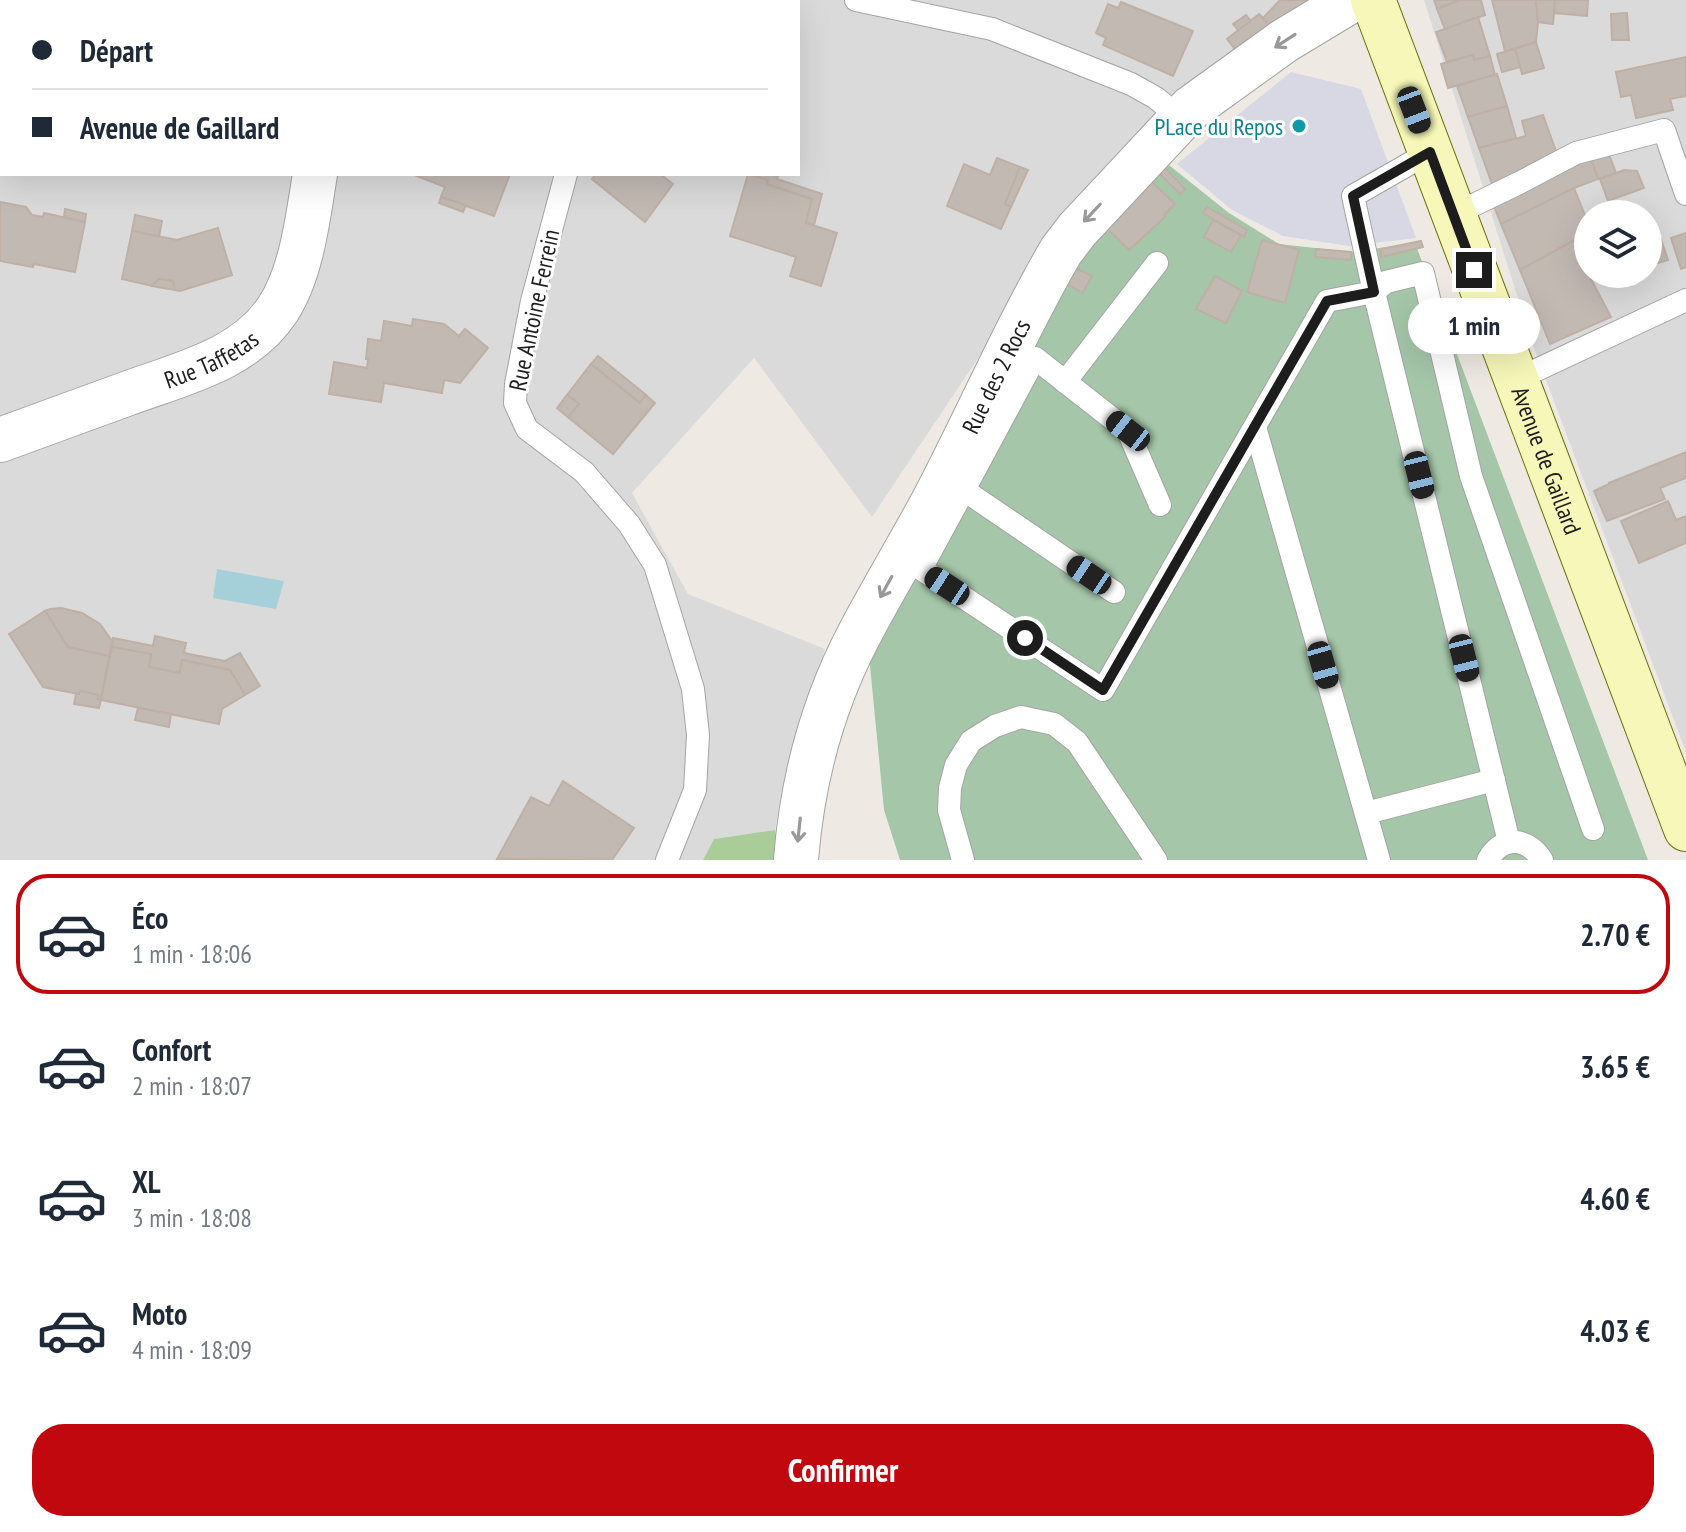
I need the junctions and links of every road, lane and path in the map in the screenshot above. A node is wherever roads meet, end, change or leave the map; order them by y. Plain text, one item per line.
1 (856, 0) edge
2 (1352, 0) edge
3 (1373, 0) edge
4 (1181, 119) junction
5 (1430, 152) junction
6 (315, 176) edge
7 (565, 176) edge
8 (1686, 194) edge
9 (1453, 215) junction
10 (1157, 263) dead end
11 (1374, 292) junction
12 (1686, 300) edge
13 (1515, 380) junction
14 (1065, 382) junction
15 (1255, 427) junction
16 (0, 440) edge
17 (964, 490) junction
18 (1160, 505) dead end
19 (1114, 592) dead end
20 (1494, 780) junction
21 (1366, 813) junction
22 (1593, 829) dead end
23 (1686, 829) edge
24 (1509, 842) junction
25 (667, 860) edge
26 (796, 860) edge
27 (963, 860) edge
28 (1156, 860) edge
29 (1379, 860) edge
30 (1488, 860) edge
31 (1542, 860) edge

1 - 4 lane
2 -> 4 street, Rue des 2 Rocs
3 - 5 street, Avenue de Gaillard
4 -> 26 street, Rue des 2 Rocs
5 - 9 street, Avenue de Gaillard
5 - 11 lane
6 - 16 street, Rue Taffetas
7 - 25 lane, Rue Antoine Ferrein
8 - 9 lane
9 - 13 street, Avenue de Gaillard
10 - 14 lane
11 - 15 lane
11 - 20 lane
11 - 22 lane
12 - 13 lane
13 - 23 street, Avenue de Gaillard
14 - 17 lane
14 - 18 lane
15 - 17 lane
15 - 21 lane
17 - 19 lane
20 - 21 lane
20 - 24 lane
21 - 29 lane
24 - 30 lane
24 - 31 lane
27 - 28 lane

